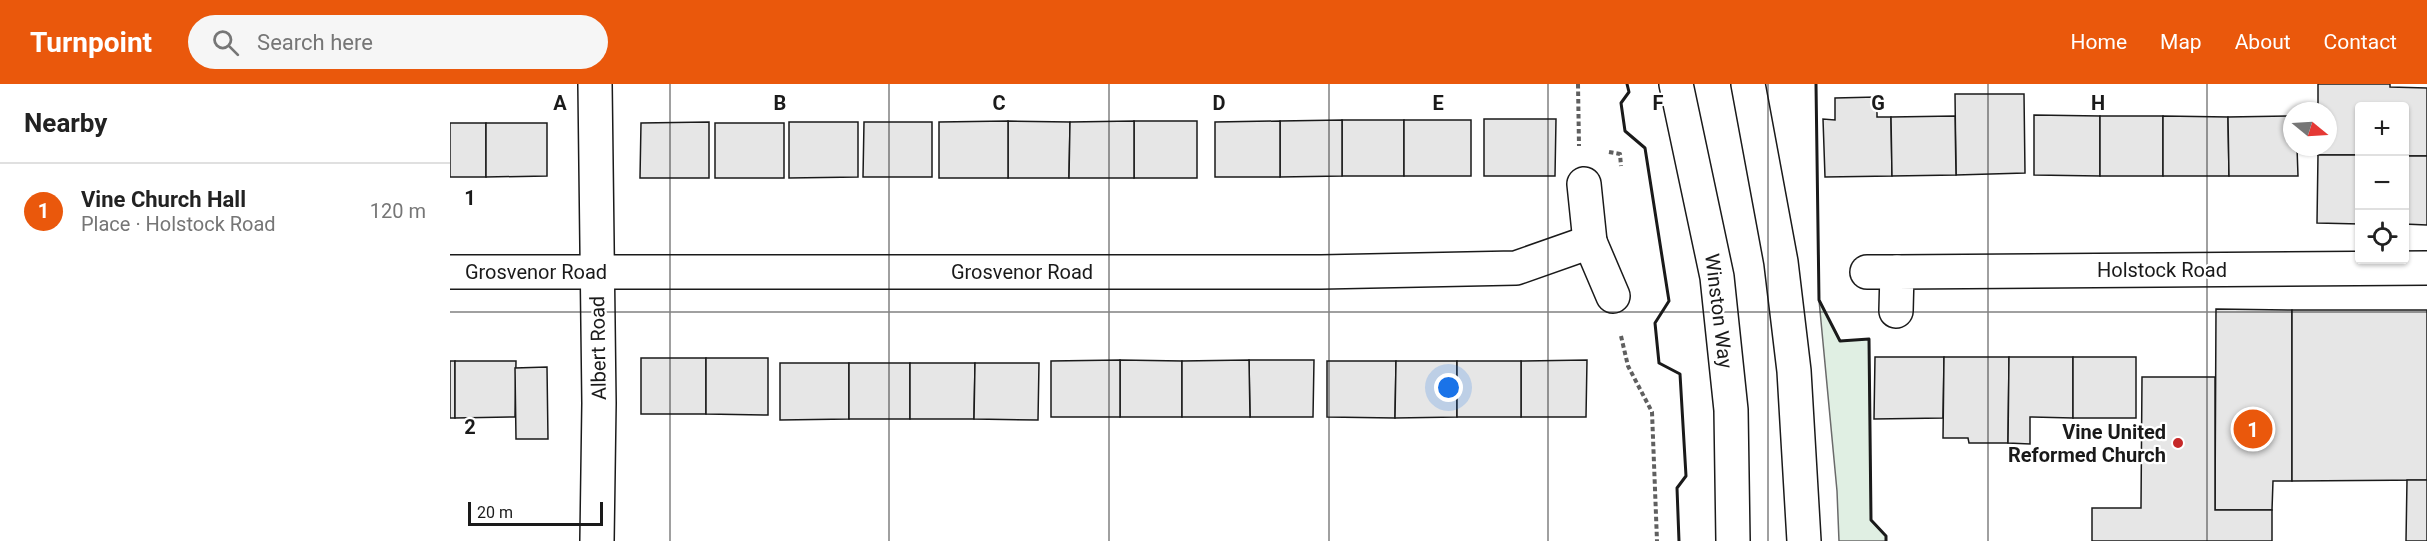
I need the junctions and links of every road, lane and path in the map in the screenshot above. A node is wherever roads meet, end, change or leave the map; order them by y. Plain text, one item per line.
1 (595, 84) edge
2 (1676, 84) edge
3 (1748, 84) edge
4 (1584, 184) dead end
5 (1590, 242) junction
6 (2427, 268) edge
7 (450, 272) edge
8 (597, 272) junction
9 (1613, 296) dead end
10 (1896, 311) dead end
11 (597, 541) edge
12 (1733, 541) edge
13 (1804, 541) edge

1 - 8 street, Albert Road
2 - 12 street, Winston Way
3 - 13 street
4 - 5 street
5 - 8 street, Grosvenor Road
5 - 9 street
6 - 10 street, Holstock Road
7 - 8 street, Grosvenor Road
8 - 11 street, Albert Road

